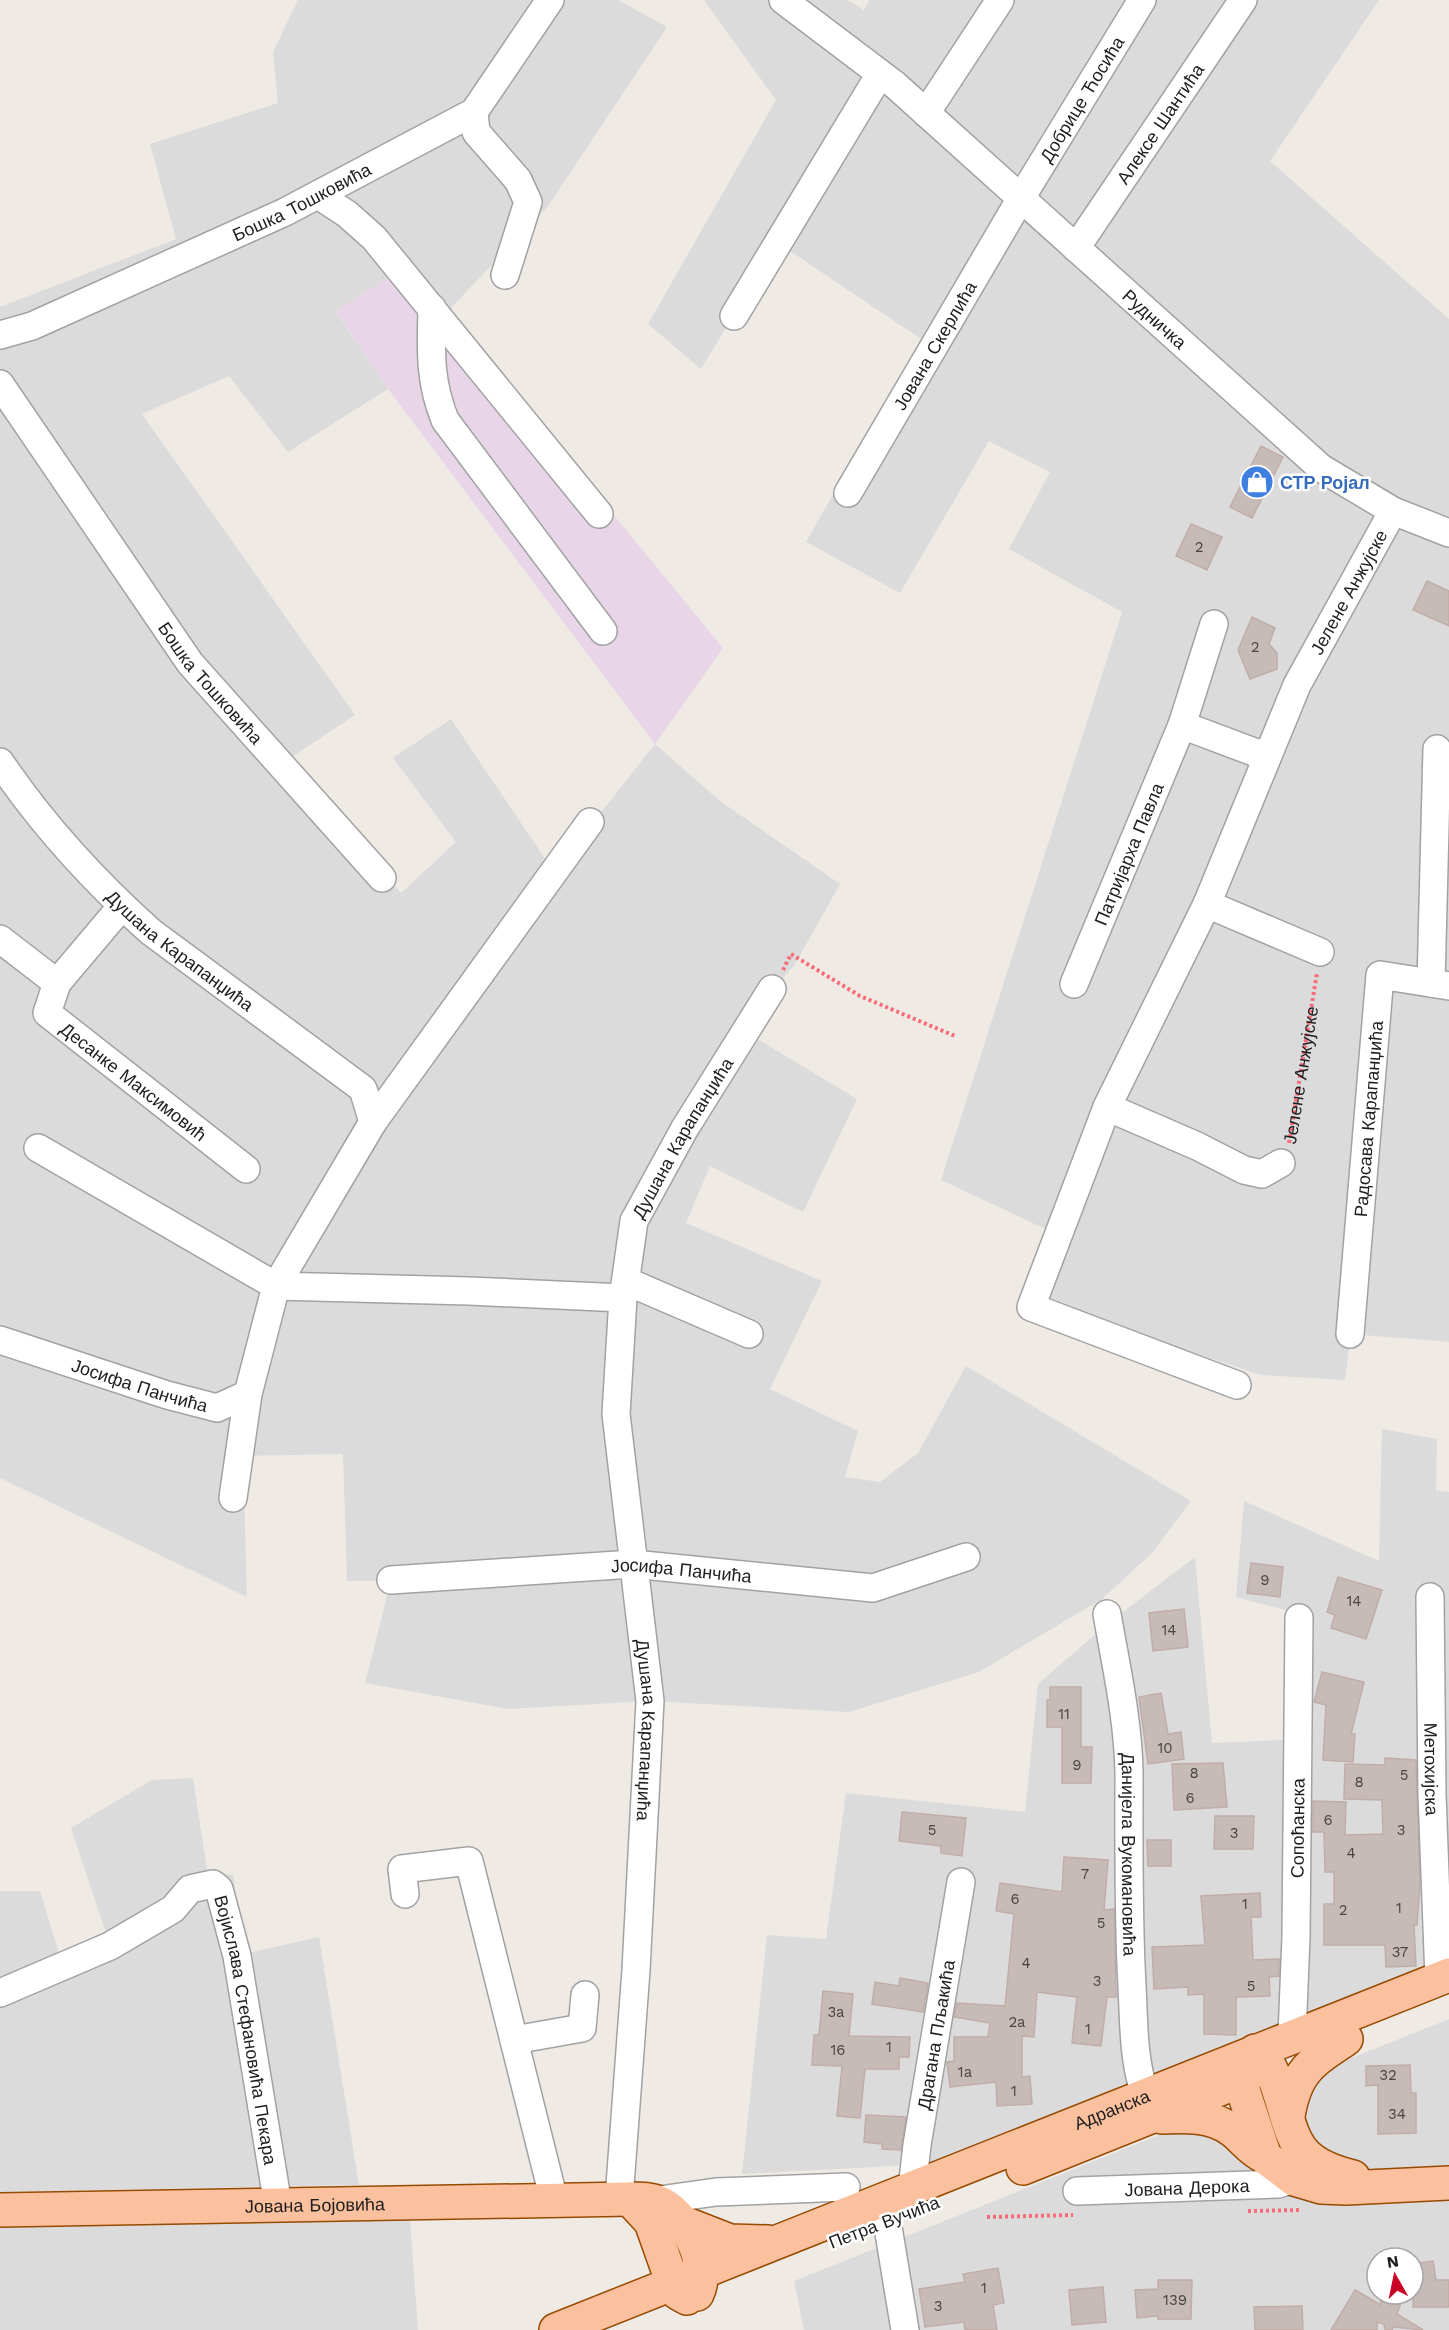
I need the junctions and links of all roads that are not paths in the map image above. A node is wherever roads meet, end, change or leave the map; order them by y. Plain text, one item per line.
1 (550, 0) edge
2 (783, 0) edge
3 (999, 0) edge
4 (1142, 0) edge
5 (1243, 0) edge
6 (880, 74) junction
7 (474, 112) junction
8 (926, 113) junction
9 (318, 195) junction
10 (1021, 198) junction
11 (1076, 248) junction
12 (505, 275) dead end
13 (432, 308) junction
14 (734, 316) dead end
15 (0, 334) edge
16 (0, 384) edge
17 (848, 493) dead end
18 (1393, 511) junction
19 (599, 514) dead end
20 (1449, 533) edge
21 (1214, 624) dead end
22 (603, 631) dead end
23 (1182, 725) junction
24 (1437, 749) dead end
25 (1268, 757) junction
26 (0, 762) edge
27 (590, 822) dead end
28 (382, 878) dead end
29 (1207, 904) junction
30 (122, 906) junction
31 (0, 939) edge
32 (1320, 952) road end
33 (57, 982) junction
34 (1074, 984) dead end
35 (1440, 984) edge
36 (772, 989) road end
37 (1107, 1107) junction
38 (373, 1122) junction
39 (38, 1148) dead end
40 (1281, 1163) road end
41 (246, 1169) dead end
42 (276, 1286) junction
43 (624, 1290) junction
44 (748, 1334) dead end
45 (1350, 1334) dead end
46 (0, 1340) edge
47 (1237, 1385) dead end
48 (248, 1394) junction
49 (233, 1498) dead end
50 (966, 1557) dead end
51 (633, 1564) junction
52 (391, 1580) dead end
53 (1430, 1597) dead end
54 (1107, 1614) dead end
55 (1299, 1618) dead end
56 (961, 1882) dead end
57 (405, 1894) dead end
58 (1446, 1984) edge
59 (0, 1993) edge
60 (585, 1995) dead end
61 (1292, 2037) junction
62 (1346, 2039) junction
63 (514, 2040) junction
64 (1253, 2064) junction
65 (1150, 2106) junction
66 (1288, 2116) junction
67 (1265, 2157) junction
68 (1294, 2179) junction
69 (1449, 2182) edge
70 (1394, 2184) junction
71 (846, 2187) dead end
72 (912, 2189) junction
73 (1077, 2191) dead end
74 (554, 2200) junction
75 (278, 2205) junction
76 (0, 2210) edge
77 (648, 2210) junction
78 (887, 2221) junction
79 (776, 2244) junction
80 (690, 2288) junction
81 (609, 2320) edge
82 (556, 2330) edge
83 (905, 2330) edge

1 - 7 street, Бошка Тошковића
2 - 6 street, Рудничка
3 - 8 street
4 - 10 street, Добрице Ћосића
5 - 11 street, Алексе Шантића
6 - 8 street, Рудничка
6 - 14 street
7 - 9 street, Бошка Тошковића
7 - 12 street
8 - 10 street, Рудничка
9 - 13 street
9 - 15 street, Бошка Тошковића
10 - 11 street, Рудничка
10 - 17 street, Јована Скерлића
11 - 18 street, Рудничка
13 - 19 street
13 - 22 street
16 - 28 street, Бошка Тошковића
18 - 20 street, Рудничка
18 - 25 street, Јелене Анжујске
21 - 23 street, Патријарха Павла
23 - 25 street
23 - 34 street, Патријарха Павла
24 - 35 street
25 - 29 street, Јелене Анжујске
26 - 30 street, Душана Карапанџића
27 - 38 street
29 - 32 street
29 - 37 street, Јелене Анжујске
30 - 33 street
30 - 38 street, Душана Карапанџића
31 - 33 street
33 - 41 street, Десанке Максимовић
35 - 45 street, Радосава Карапанџића
36 - 43 street, Душана Карапанџића
37 - 40 street, Јелене Анжујске
37 - 47 street, Јелене Анжујске
38 - 42 street
39 - 42 street
42 - 43 street
42 - 48 street
43 - 44 street
43 - 51 street, Душана Карапанџића
46 - 48 street, Јосифа Панчића
48 - 49 street
50 - 51 street, Јосифа Панчића
51 - 52 street, Јосифа Панчића
51 - 77 street, Душана Карапанџића
53 - 58 street, Метохијска
54 - 65 street, Данијела Вукомановића
55 - 61 street, Сопоћанска
56 - 72 street, Драгана Пљакића
57 - 63 street
58 - 61 main road, Адранска
58 - 62 main road, Адранска
59 - 75 street, Војислава Стефановића Пекара
60 - 63 street
61 - 64 main road, Адранска
62 - 64 main road, Адранска
62 - 66 main road
63 - 74 street
64 - 65 main road, Адранска
64 - 66 main road, Јована Дерока
64 - 67 main road, Јована Дерока
65 - 67 main road
65 - 72 main road, Адранска
65 - 78 main road, Петра Вучића
66 - 70 main road, Јована Дерока
67 - 68 main road, Јована Дерока
68 - 70 main road, Јована Дерока
68 - 73 street, Јована Дерока
69 - 70 main road, Јована Дерока
71 - 77 street
72 - 79 main road, Адранска
74 - 75 main road, Јована Бојовића
74 - 77 main road, Јована Бојовића
75 - 76 main road, Јована Бојовића
77 - 79 main road
77 - 80 main road
77 - 81 main road
78 - 80 main road, Петра Вучића
78 - 83 street
79 - 80 main road, Петра Вучића
80 - 81 main road, Петра Вучића
81 - 82 main road, Петра Вучића

